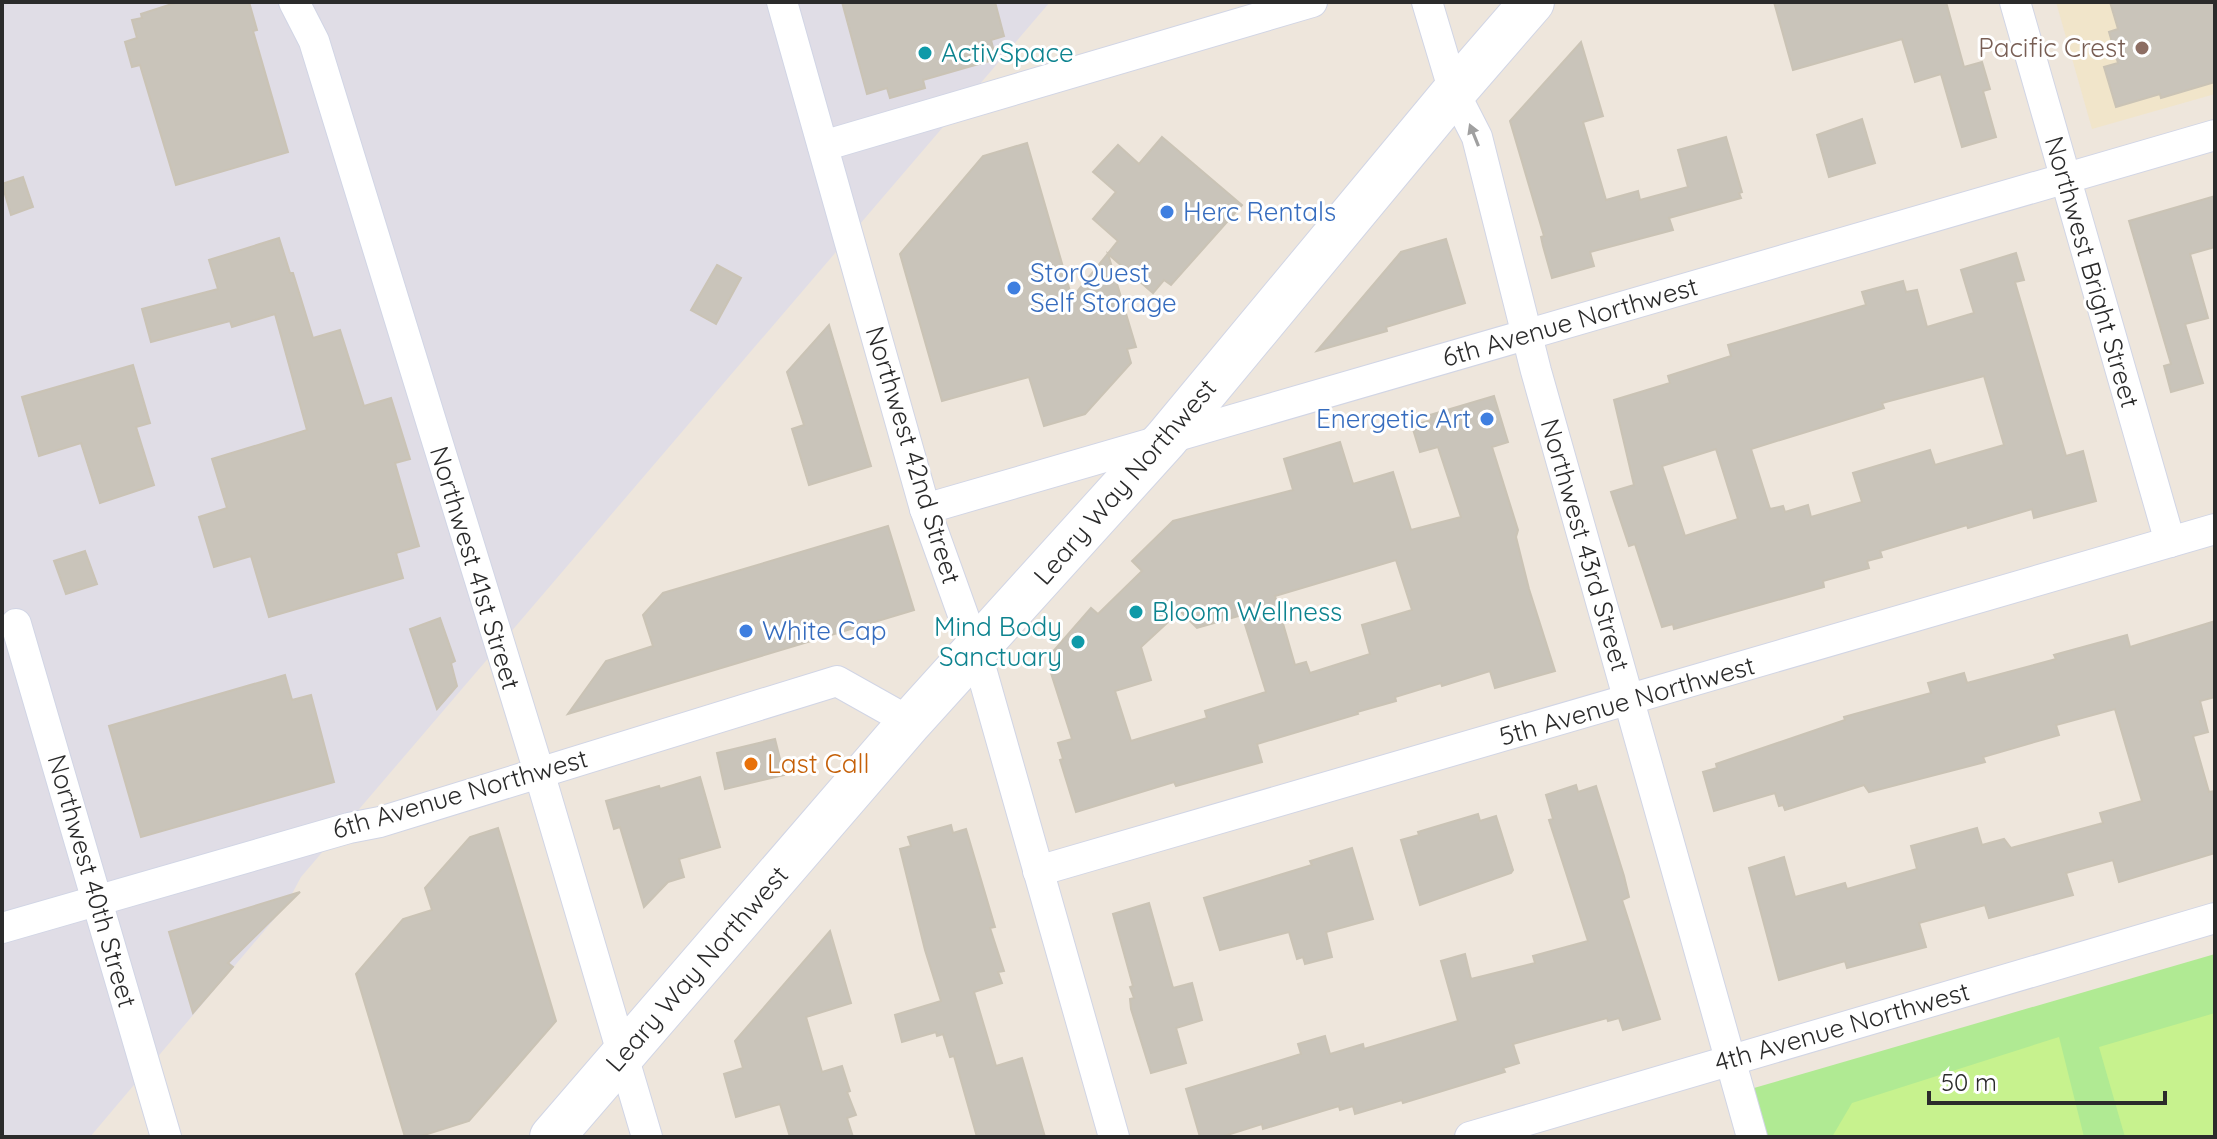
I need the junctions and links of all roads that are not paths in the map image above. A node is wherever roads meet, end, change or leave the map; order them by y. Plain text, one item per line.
1 (294, 2) edge
2 (782, 2) edge
3 (1312, 2) edge
4 (1427, 2) edge
5 (1532, 2) edge
6 (2015, 2) edge
7 (1454, 92) junction
8 (2215, 135) edge
9 (823, 146) junction
10 (2064, 179) junction
11 (1526, 335) junction
12 (1166, 439) junction
13 (925, 509) junction
14 (2215, 529) edge
15 (2170, 542) junction
16 (16, 624) dead end
17 (976, 651) junction
18 (1628, 701) junction
19 (910, 722) junction
20 (539, 772) junction
21 (1038, 871) junction
22 (98, 900) junction
23 (2215, 918) edge
24 (2, 928) edge
25 (623, 1055) junction
26 (1730, 1061) junction
27 (166, 1137) edge
28 (552, 1137) edge
29 (647, 1137) edge
30 (1114, 1137) edge
31 (1470, 1137) edge
32 (1752, 1137) edge

1 - 20 street, Northwest 41st Street
2 - 9 street, Northwest 42nd Street
3 - 9 street
4 - 7 street, Northwest 43rd Street
5 - 7 main road, Leary Way Northwest
6 - 10 street, Northwest Bright Street
11 -> 7 street, Northwest 43rd Street
7 - 12 main road, Leary Way Northwest
8 - 10 street, 6th Avenue Northwest
9 - 13 street, Northwest 42nd Street
10 - 11 street, 6th Avenue Northwest
10 - 15 street, Northwest Bright Street
11 - 12 street, 6th Avenue Northwest
11 - 18 street, Northwest 43rd Street
12 - 13 street, 6th Avenue Northwest
12 - 17 main road, Leary Way Northwest
13 - 17 street, Northwest 42nd Street
14 - 15 street, 5th Avenue Northwest
15 - 18 street, 5th Avenue Northwest
16 - 22 street, Northwest 40th Street
17 - 19 main road, Leary Way Northwest
17 - 21 street, Northwest 42nd Street
18 - 21 street, 5th Avenue Northwest
18 - 26 street, Northwest 43rd Street
19 - 20 street, 6th Avenue Northwest
19 - 25 main road, Leary Way Northwest
20 - 22 street, 6th Avenue Northwest
20 - 25 street, Northwest 41st Street
21 - 30 street, Northwest 42nd Street
22 - 24 street, 6th Avenue Northwest
22 - 27 street, Northwest 40th Street
23 - 26 street, 4th Avenue Northwest
25 - 28 main road, Leary Way Northwest
25 - 29 street, Northwest 41st Street
26 - 31 street, 4th Avenue Northwest
26 - 32 street, Northwest 43rd Street

